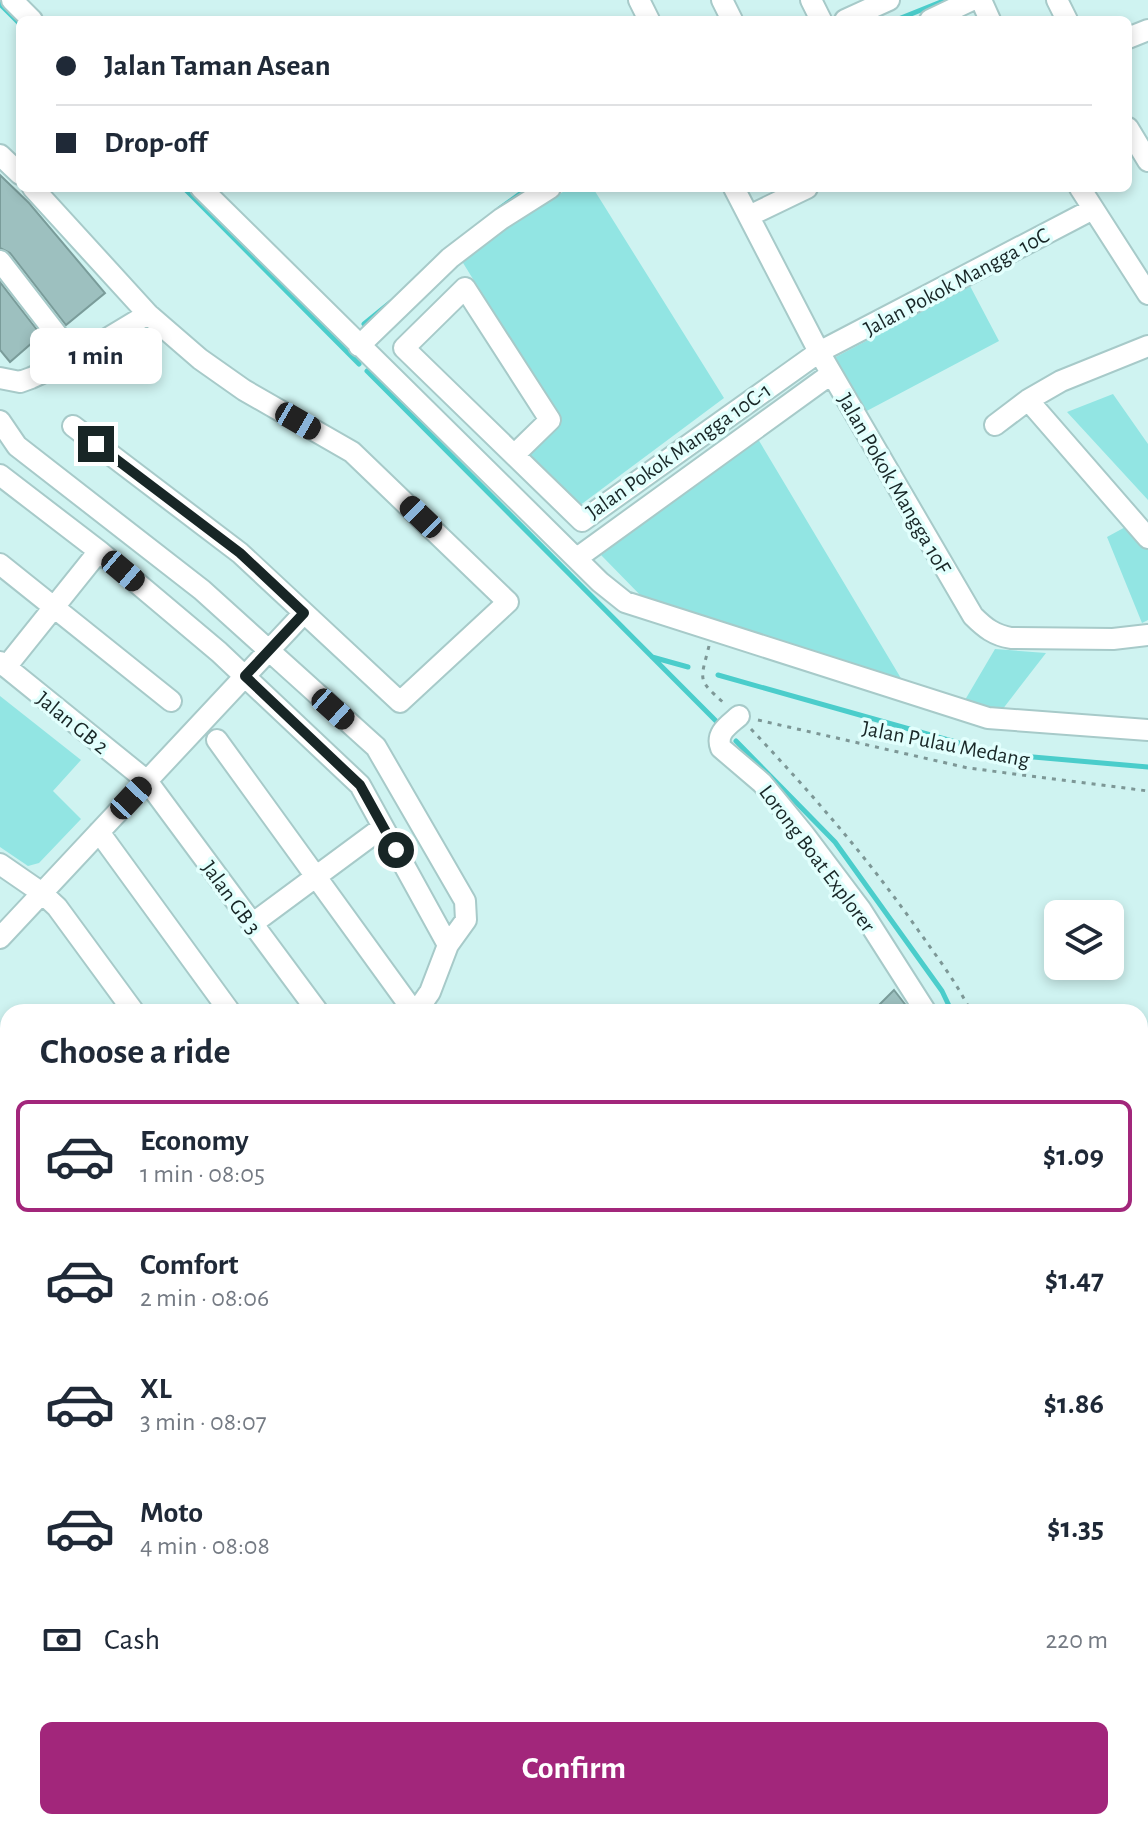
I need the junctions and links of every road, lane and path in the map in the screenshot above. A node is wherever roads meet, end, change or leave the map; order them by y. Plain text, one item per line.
1 (12, 0) edge
2 (888, 0) edge
3 (972, 0) edge
4 (28, 16) edge
5 (854, 16) edge
6 (938, 16) edge
7 (1132, 135) edge
8 (0, 155) edge
9 (1148, 161) edge
10 (16, 170) edge
11 (37, 192) edge
12 (205, 192) edge
13 (544, 192) edge
14 (736, 192) edge
15 (799, 192) edge
16 (1082, 192) edge
17 (1093, 209) junction
18 (749, 216) junction
19 (0, 261) edge
20 (1148, 294) edge
21 (148, 314) junction
22 (359, 346) junction
23 (1148, 346) edge
24 (819, 352) junction
25 (75, 358) junction
26 (831, 374) junction
27 (5, 380) edge
28 (1028, 400) junction
29 (0, 421) edge
30 (995, 425) dead end
31 (73, 426) dead end
32 (17, 446) junction
33 (514, 455) junction
34 (0, 462) edge
35 (0, 475) edge
36 (1148, 538) edge
37 (99, 551) junction
38 (577, 558) junction
39 (0, 564) edge
40 (55, 606) junction
41 (304, 613) junction
42 (713, 631) junction
43 (1148, 635) edge
44 (269, 650) junction
45 (3, 665) edge
46 (245, 676) junction
47 (171, 701) dead end
48 (739, 716) junction
49 (1148, 730) edge
50 (217, 740) dead end
51 (147, 781) junction
52 (1148, 791) edge
53 (383, 827) junction
54 (99, 832) junction
55 (0, 864) edge
56 (315, 877) junction
57 (42, 893) junction
58 (252, 924) junction
59 (0, 938) edge
60 (448, 945) junction
61 (128, 1004) edge
62 (224, 1004) edge
63 (312, 1004) edge
64 (409, 1004) edge
65 (421, 1004) edge
66 (921, 1004) edge
67 (967, 1004) edge

1 - 4 street
2 - 5 street
3 - 6 street
7 - 9 street
8 - 10 street
11 - 21 street
12 - 22 street
13 - 22 street
14 - 18 street, Jalan Pokok Mangga 10F
15 - 18 street
16 - 17 street
17 - 20 street
17 - 24 street, Jalan Pokok Mangga 10C
18 - 24 street, Jalan Pokok Mangga 10F
19 - 25 street
21 - 25 street
21 - 41 street
22 - 38 street
23 - 28 street
24 - 26 street, Jalan Pokok Mangga 10F
24 - 33 street, Jalan Pokok Mangga 10C-1
25 - 27 street
26 - 38 street
26 - 43 street, Jalan Pokok Mangga 10F
28 - 30 street
28 - 36 street
29 - 32 street
31 - 41 street
32 - 34 street
32 - 44 street
33 - 33 street, Jalan Pokok Mangga 10C-1
35 - 37 street
37 - 40 street
37 - 46 street
38 - 42 street
39 - 40 street
40 - 45 street
40 - 47 street
41 - 44 street
42 - 48 path
42 - 49 street
44 - 46 street
44 - 60 street
45 - 51 street, Jalan GB 2
46 - 51 street
46 - 53 street
48 - 52 path, Jalan Pulau Medang
48 - 66 street, Lorong Boat Explorer
48 - 67 path
50 - 56 street
51 - 54 street
51 - 58 street, Jalan GB 3
53 - 56 street
53 - 60 street
54 - 57 street
54 - 62 street
55 - 57 street
56 - 58 street
56 - 64 street
57 - 59 street
57 - 61 street
58 - 63 street, Jalan GB 3
60 - 65 street

